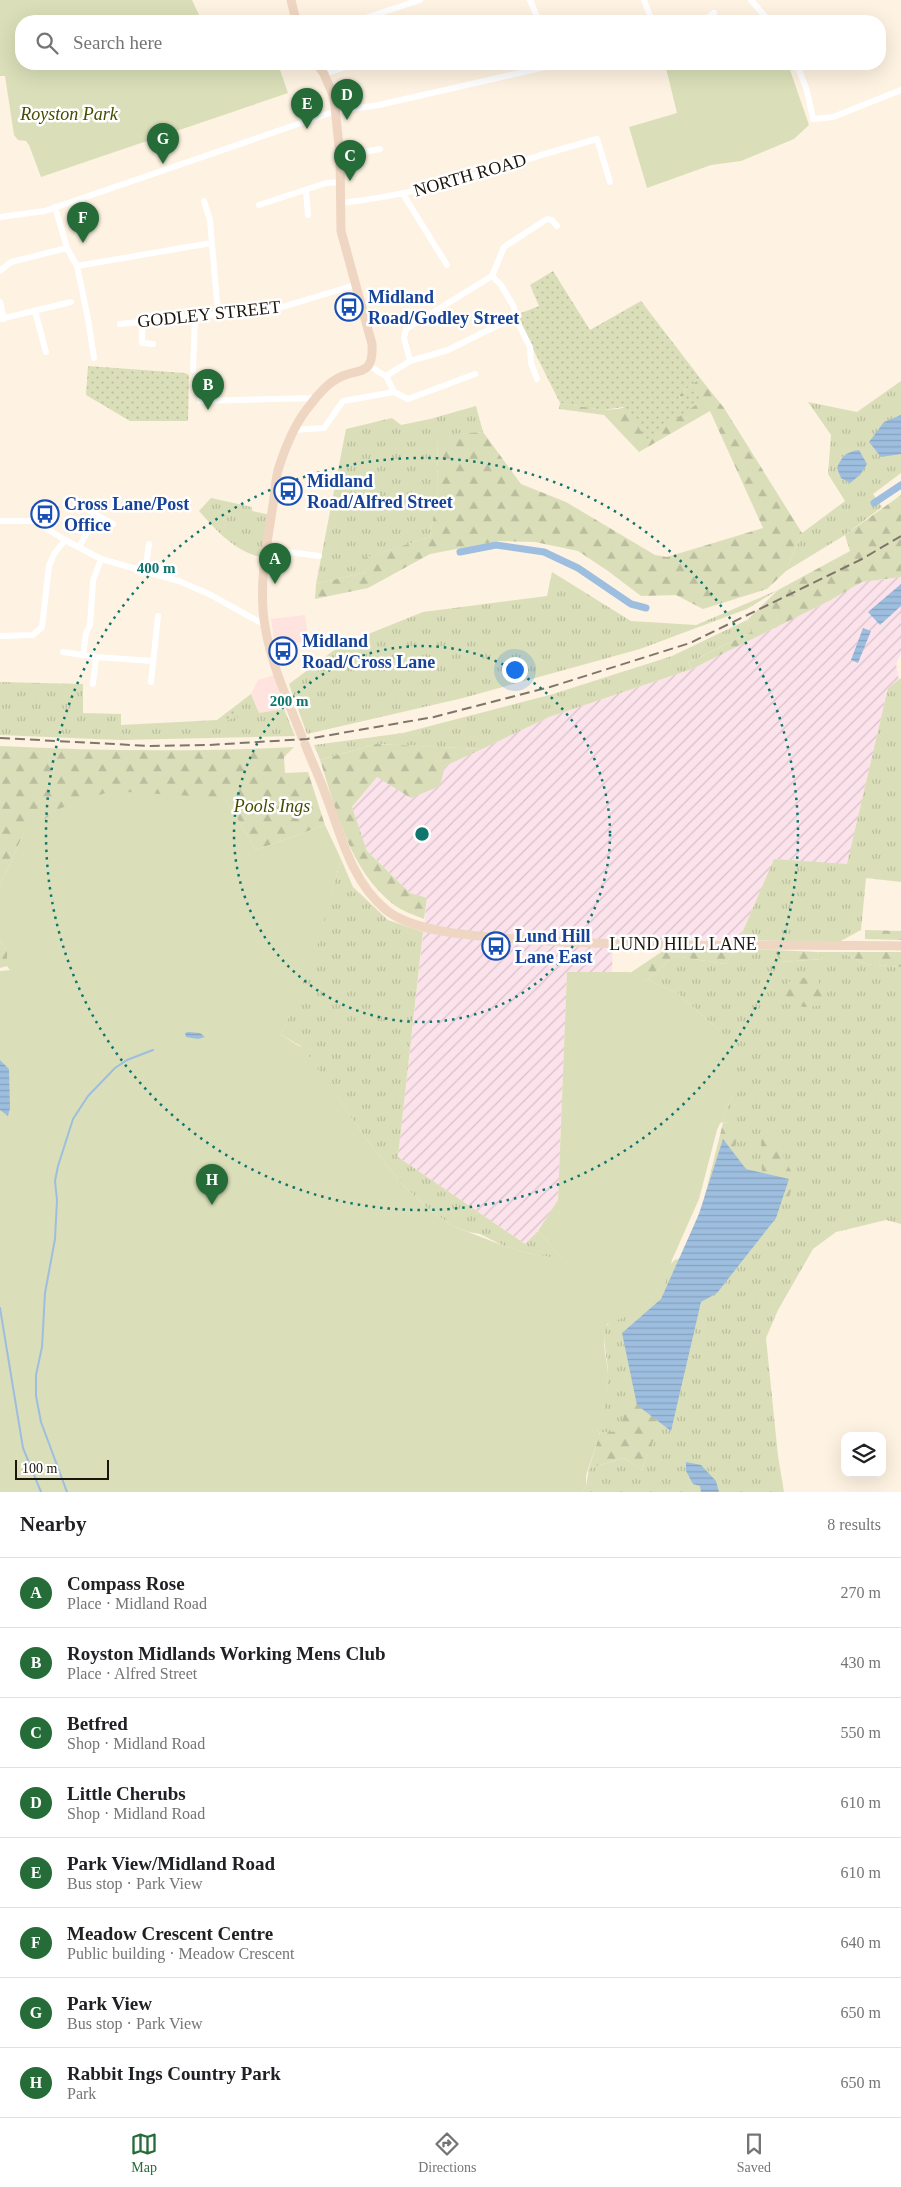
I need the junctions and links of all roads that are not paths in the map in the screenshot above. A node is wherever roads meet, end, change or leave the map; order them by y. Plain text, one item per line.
1 (291, 0) edge
2 (420, 0) edge
3 (530, 0) edge
4 (644, 0) edge
5 (751, 0) edge
6 (714, 13) dead end
7 (295, 15) edge
8 (374, 15) edge
9 (536, 15) edge
10 (650, 15) edge
11 (711, 15) edge
12 (764, 15) edge
13 (321, 70) edge
14 (336, 70) edge
15 (524, 70) edge
16 (799, 70) edge
17 (324, 74) junction
18 (901, 90) edge
19 (336, 111) junction
20 (380, 149) dead end
21 (340, 156) junction
22 (341, 182) junction
23 (610, 182) dead end
24 (306, 191) junction
25 (403, 194) junction
26 (204, 201) dead end
27 (341, 203) junction
28 (259, 205) dead end
29 (55, 207) junction
30 (0, 209) edge
31 (308, 215) dead end
32 (1, 217) edge
33 (557, 226) dead end
34 (211, 242) junction
35 (67, 248) junction
36 (447, 265) dead end
37 (77, 266) junction
38 (0, 271) edge
39 (492, 276) junction
40 (355, 285) junction
41 (0, 302) edge
42 (71, 302) dead end
43 (35, 311) junction
44 (218, 314) junction
45 (196, 315) junction
46 (515, 317) junction
47 (2, 319) edge
48 (142, 321) junction
49 (120, 324) dead end
50 (153, 344) dead end
51 (46, 352) dead end
52 (94, 358) dead end
53 (410, 360) junction
54 (370, 364) junction
55 (193, 370) dead end
56 (475, 374) dead end
57 (386, 376) junction
58 (537, 379) dead end
59 (199, 382) dead end
60 (394, 392) junction
61 (316, 398) junction
62 (294, 430) junction
63 (81, 506) dead end
64 (97, 515) junction
65 (0, 521) edge
66 (113, 524) dead end
67 (65, 540) junction
68 (149, 544) dead end
69 (79, 547) junction
70 (266, 549) junction
71 (319, 556) dead end
72 (101, 559) junction
73 (145, 571) junction
74 (158, 616) dead end
75 (265, 625) junction
76 (0, 636) edge
77 (63, 652) dead end
78 (83, 655) junction
79 (96, 657) junction
80 (152, 661) junction
81 (151, 682) dead end
82 (93, 684) dead end
83 (901, 946) edge

1 - 7 main road
2 - 8 street
3 - 9 street
4 - 10 street
5 - 12 street
6 - 11 street
13 - 17 main road
14 - 17 street
15 - 19 street
16 - 18 street
17 - 19 main road
19 - 21 main road
19 - 29 street
20 - 21 street
21 - 22 main road
22 - 24 street
22 - 27 main road
23 - 25 street, NORTH ROAD
24 - 28 street
24 - 31 street
25 - 27 street, NORTH ROAD
25 - 36 street
26 - 34 street
27 - 40 main road
29 - 32 street
29 - 35 street
30 - 32 street
33 - 39 street
34 - 37 street
34 - 44 street
35 - 37 street
35 - 38 street
37 - 52 street
39 - 46 street
39 - 53 street
40 - 44 street, GODLEY STREET
40 - 54 main road
41 - 47 street
42 - 43 street
43 - 47 street
43 - 51 street
44 - 45 street, GODLEY STREET
45 - 48 street, GODLEY STREET
45 - 55 street
46 - 53 street
46 - 58 street
48 - 49 street, GODLEY STREET
48 - 50 street
53 - 57 street
54 - 57 street
54 - 61 main road, LUND HILL LANE
56 - 60 street
57 - 60 street
59 - 61 street
60 - 62 street
61 - 62 main road, LUND HILL LANE
62 - 70 main road, LUND HILL LANE
63 - 64 street
64 - 66 street
64 - 69 street
65 - 67 street
67 - 69 street
67 - 76 street
68 - 73 street
69 - 72 street
70 - 71 street
70 - 75 main road, LUND HILL LANE
72 - 73 street
72 - 78 street
73 - 75 street
74 - 80 street
75 - 83 main road, LUND HILL LANE
77 - 78 street
78 - 79 street
79 - 80 street
79 - 82 street
80 - 81 street

